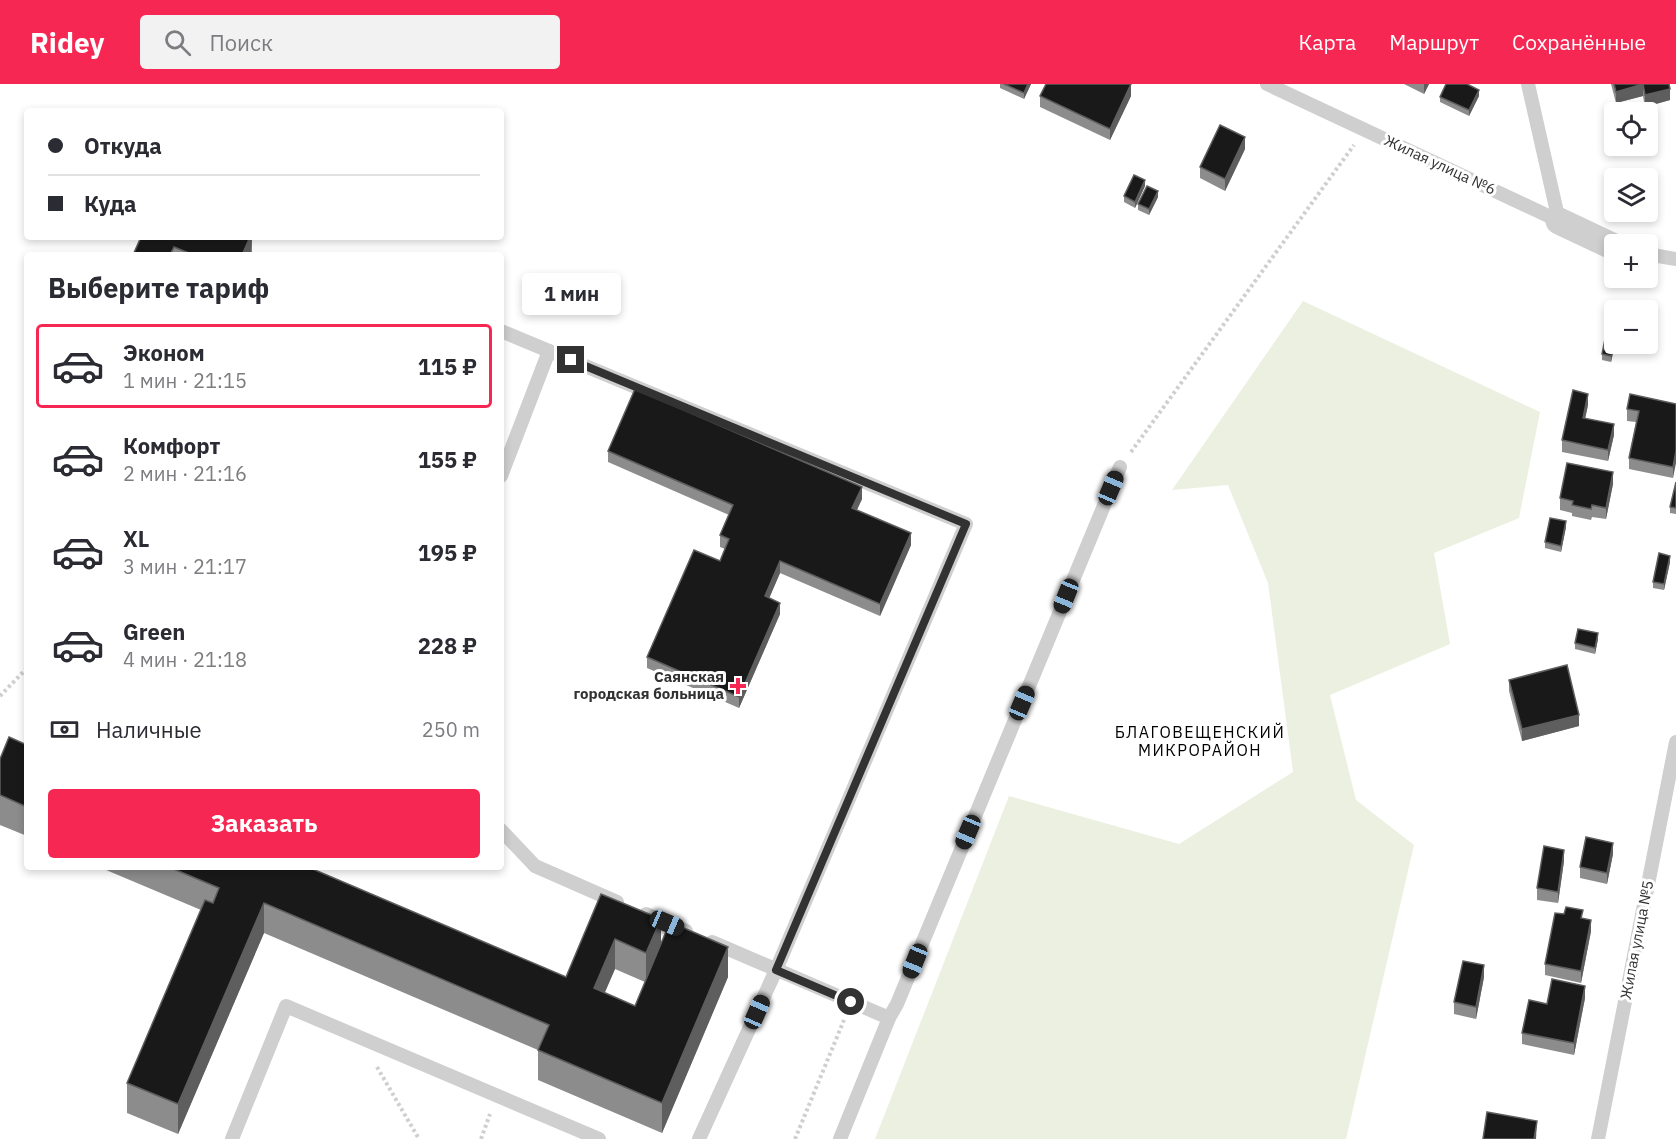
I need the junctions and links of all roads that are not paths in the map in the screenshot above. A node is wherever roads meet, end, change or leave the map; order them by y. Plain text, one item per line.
1 (1267, 84) edge
2 (1528, 84) edge
3 (1559, 221) junction
4 (1604, 242) edge
5 (1658, 256) edge
6 (1676, 259) edge
7 (504, 332) edge
8 (549, 351) junction
9 (1120, 467) road end
10 (504, 468) edge
11 (1676, 742) edge
12 (504, 833) edge
13 (776, 970) junction
14 (889, 1018) junction
15 (232, 1139) edge
16 (599, 1139) edge
17 (699, 1139) edge
18 (840, 1139) edge
19 (1598, 1139) edge

1 - 3 lane, Жилая улица №6
2 - 3 lane
3 - 4 street, Жилая улица №6
5 - 6 lane
7 - 8 lane
8 - 10 lane
8 - 13 lane
9 - 14 lane
11 - 19 lane, Жилая улица №5
12 - 13 lane
13 - 14 lane
13 - 17 lane
14 - 18 lane
15 - 16 lane

